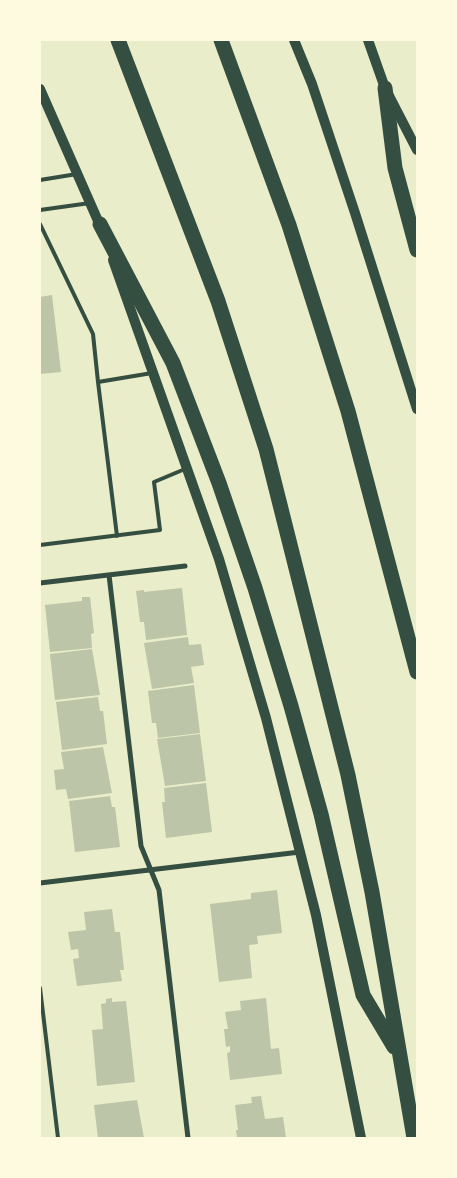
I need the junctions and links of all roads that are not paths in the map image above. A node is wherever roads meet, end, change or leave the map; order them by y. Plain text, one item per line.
1 (118, 40) edge
2 (221, 40) edge
3 (294, 40) edge
4 (371, 41) edge
5 (386, 88) junction
6 (40, 89) edge
7 (417, 150) edge
8 (78, 174) junction
9 (40, 180) edge
10 (91, 203) junction
11 (40, 210) edge
12 (40, 224) edge
13 (100, 224) junction
14 (417, 250) edge
15 (154, 373) junction
16 (98, 382) junction
17 (417, 409) edge
18 (187, 468) junction
19 (116, 536) junction
20 (40, 545) edge
21 (185, 566) dead end
22 (109, 576) junction
23 (40, 584) edge
24 (417, 672) edge
25 (301, 852) junction
26 (150, 869) junction
27 (40, 883) edge
28 (40, 988) edge
29 (399, 1056) junction
30 (58, 1138) edge
31 (188, 1138) edge
32 (362, 1138) edge
33 (414, 1138) edge

1 - 29 highway
2 - 24 highway
3 - 17 main road
4 - 5 main road
5 - 7 main road
5 - 14 highway
6 - 8 main road
8 - 9 lane
8 - 10 main road
10 - 11 lane
10 - 13 main road
12 - 16 lane
13 - 15 main road
13 - 29 highway
15 - 16 lane
15 - 18 main road
16 - 19 lane
18 - 19 lane
18 - 25 main road
19 - 20 lane
21 - 22 street
22 - 23 street
22 - 26 street
25 - 26 street
25 - 32 main road
26 - 27 street
26 - 31 street
28 - 30 lane
29 - 33 highway

